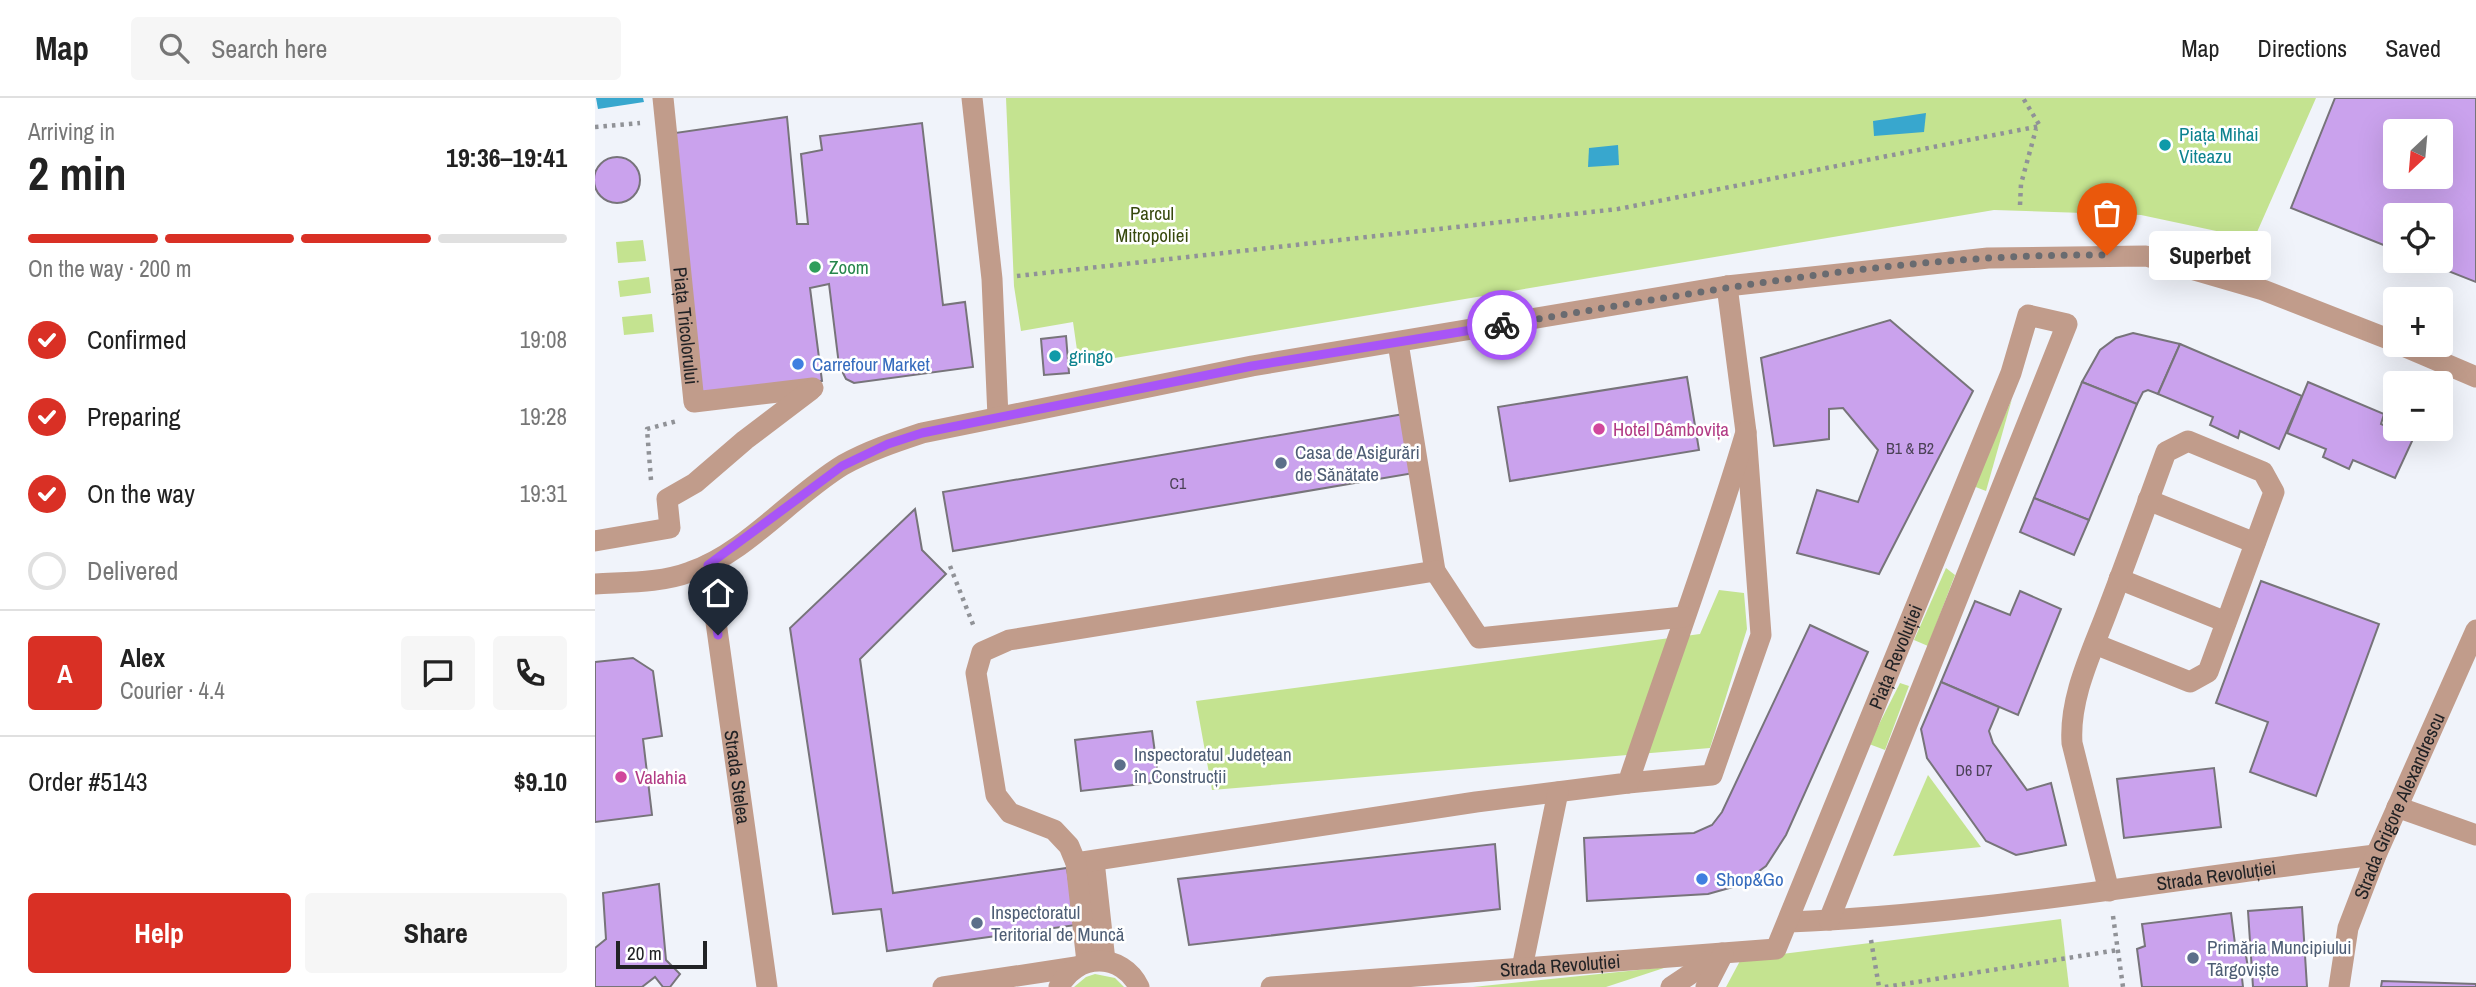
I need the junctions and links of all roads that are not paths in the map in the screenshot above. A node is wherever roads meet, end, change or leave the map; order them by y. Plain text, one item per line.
1 (663, 98) edge
2 (972, 98) edge
3 (1727, 286) junction
4 (2383, 337) edge
5 (1398, 343) junction
6 (2429, 357) edge
7 (2476, 377) edge
8 (998, 417) junction
9 (1746, 432) junction
10 (2148, 500) junction
11 (595, 541) edge
12 (2255, 542) junction
13 (708, 565) junction
14 (1435, 571) junction
15 (2119, 579) junction
16 (595, 584) edge
17 (1683, 617) junction
18 (2226, 622) junction
19 (2476, 630) edge
20 (2095, 644) junction
21 (1628, 783) junction
22 (1558, 792) junction
23 (2397, 807) junction
24 (2476, 835) edge
25 (2376, 855) junction
26 (1085, 862) junction
27 (2109, 891) junction
28 (1829, 920) junction
29 (1789, 922) junction
30 (1724, 952) junction
31 (1090, 963) junction
32 (1521, 968) junction
33 (767, 987) edge
34 (943, 987) edge
35 (1059, 987) edge
36 (1139, 987) edge
37 (1271, 987) edge
38 (1671, 987) edge
39 (1706, 987) edge
40 (2339, 987) edge

1 - 11 street, Piața Tricolorului
2 - 8 street
3 - 4 street
3 - 5 street
3 - 9 street
5 - 8 street
5 - 14 street
6 - 7 street
8 - 13 street
9 - 17 street
9 - 21 street
10 - 12 street
10 - 12 street
10 - 15 street
12 - 18 street
13 - 16 street
13 - 33 street, Strada Stelea
14 - 17 street
14 - 26 street
15 - 18 street
15 - 20 street
17 - 21 street
18 - 20 street
19 - 23 street, Strada Grigore Alexandrescu
20 - 27 street
21 - 22 street
22 - 26 street
22 - 32 street
23 - 24 street
23 - 25 street, Strada Grigore Alexandrescu
25 - 27 street, Strada Revoluției
25 - 40 street, Strada Grigore Alexandrescu
26 - 31 street
27 - 28 street, Strada Revoluției
28 - 29 street, Strada Revoluției
28 - 29 street, Piața Revoluției
29 - 30 street, Piața Revoluției
30 - 32 street, Strada Revoluției
30 - 38 street
30 - 39 street
31 - 34 street
31 - 35 street
31 - 36 street
32 - 37 street, Strada Revoluției

